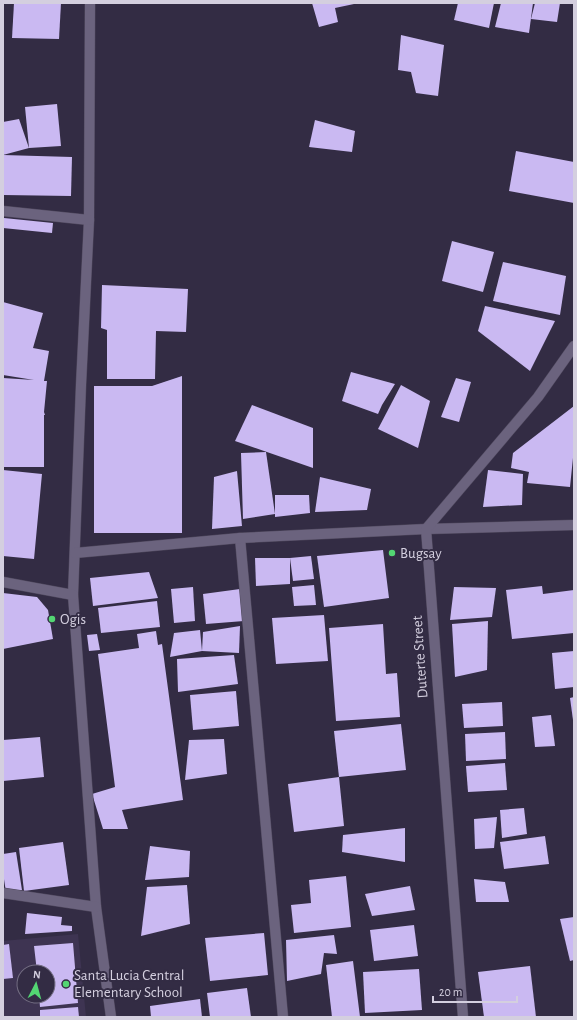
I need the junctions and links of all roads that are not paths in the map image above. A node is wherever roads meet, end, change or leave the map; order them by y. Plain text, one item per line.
1 (90, 3) edge
2 (3, 211) edge
3 (89, 220) junction
4 (574, 346) edge
5 (574, 525) edge
6 (426, 529) junction
7 (240, 538) junction
8 (75, 553) junction
9 (3, 582) edge
10 (72, 595) junction
11 (3, 893) edge
12 (96, 907) junction
13 (111, 1017) edge
14 (284, 1017) edge
15 (463, 1017) edge

1 - 3 street
2 - 3 street
3 - 8 street
4 - 6 street
5 - 6 street
6 - 7 street
6 - 15 street, Duterte Street
7 - 8 street
7 - 14 street
8 - 10 street
9 - 10 street
10 - 12 street
11 - 12 street
12 - 13 street

